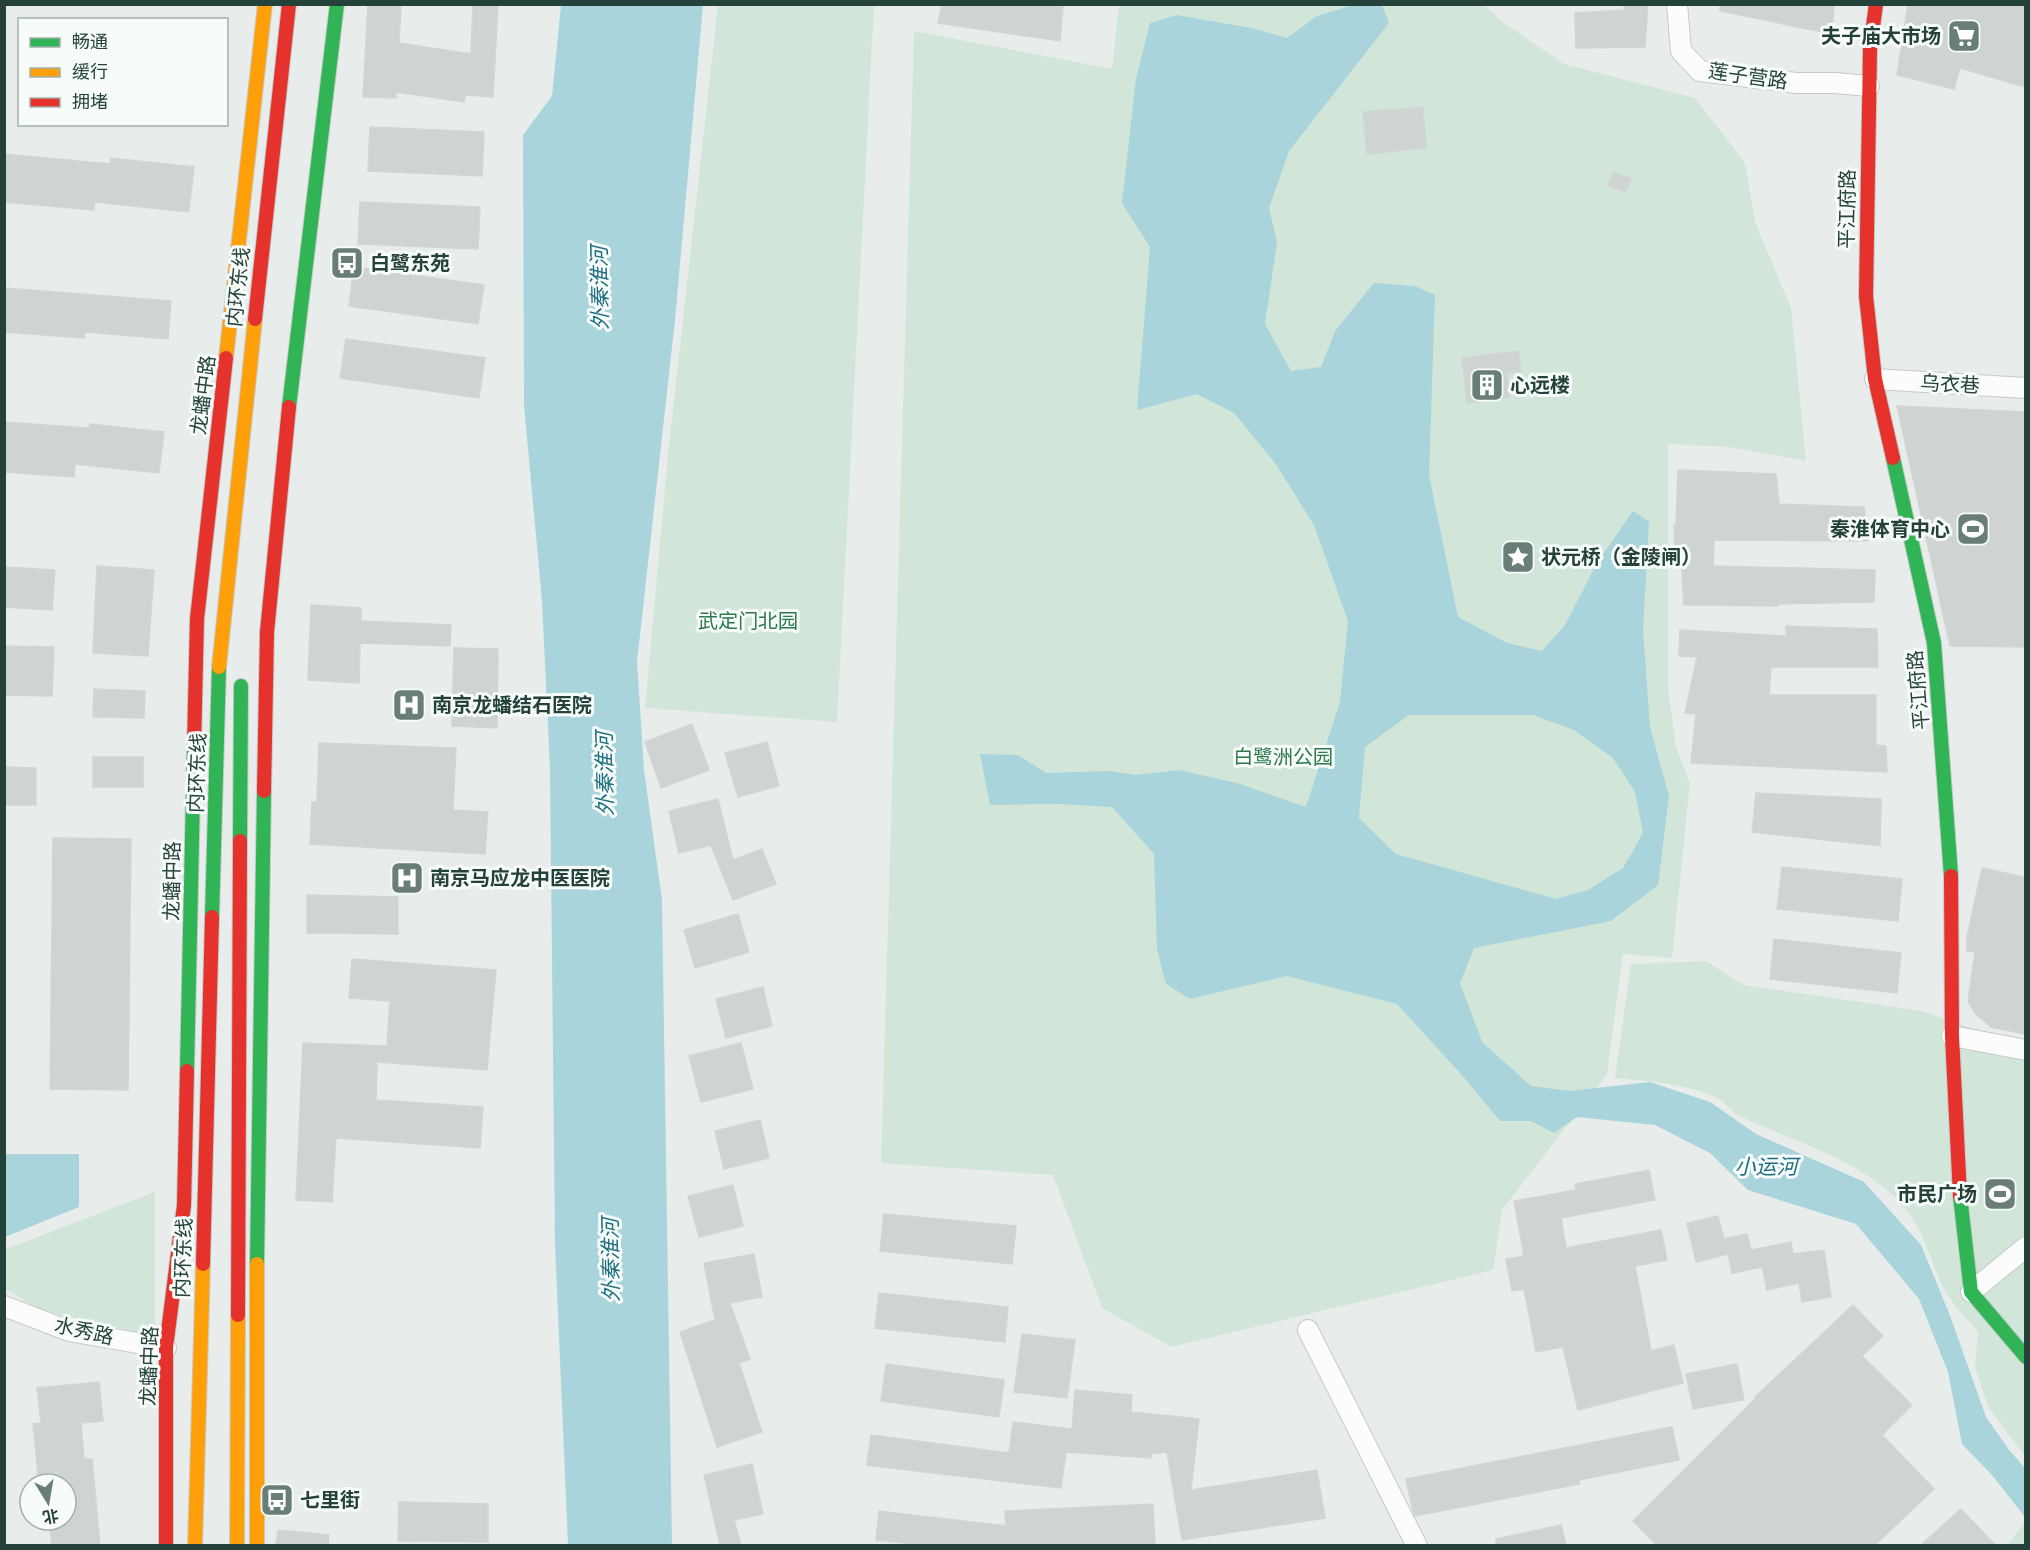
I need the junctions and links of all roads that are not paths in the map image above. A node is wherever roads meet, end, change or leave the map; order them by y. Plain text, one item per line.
1 (265, 4) edge
2 (289, 4) edge
3 (337, 4) edge
4 (1677, 4) edge
5 (1876, 4) edge
6 (1869, 86) junction
7 (1875, 379) junction
8 (2025, 388) edge
9 (241, 671) dead end
10 (1952, 1036) junction
11 (2025, 1050) edge
12 (2025, 1247) edge
13 (1971, 1292) junction
14 (4, 1306) edge
15 (1308, 1330) dead end
16 (166, 1348) junction
17 (2025, 1357) edge
18 (166, 1545) edge
19 (195, 1545) edge
20 (237, 1545) edge
21 (257, 1545) edge
22 (1418, 1545) edge

1 - 16 main road, 龙蟠中路
2 - 19 main road, 内环东线
3 - 21 main road
4 - 6 street, 莲子营路
5 - 6 main road, 平江府路
6 - 7 main road, 平江府路
7 - 8 street, 乌衣巷
7 - 10 main road, 平江府路
9 - 20 main road
10 - 11 street
10 - 13 main road, 平江府路
12 - 13 street
13 - 17 main road
14 - 16 street, 水秀路
15 - 22 street
16 - 18 main road, 龙蟠中路

